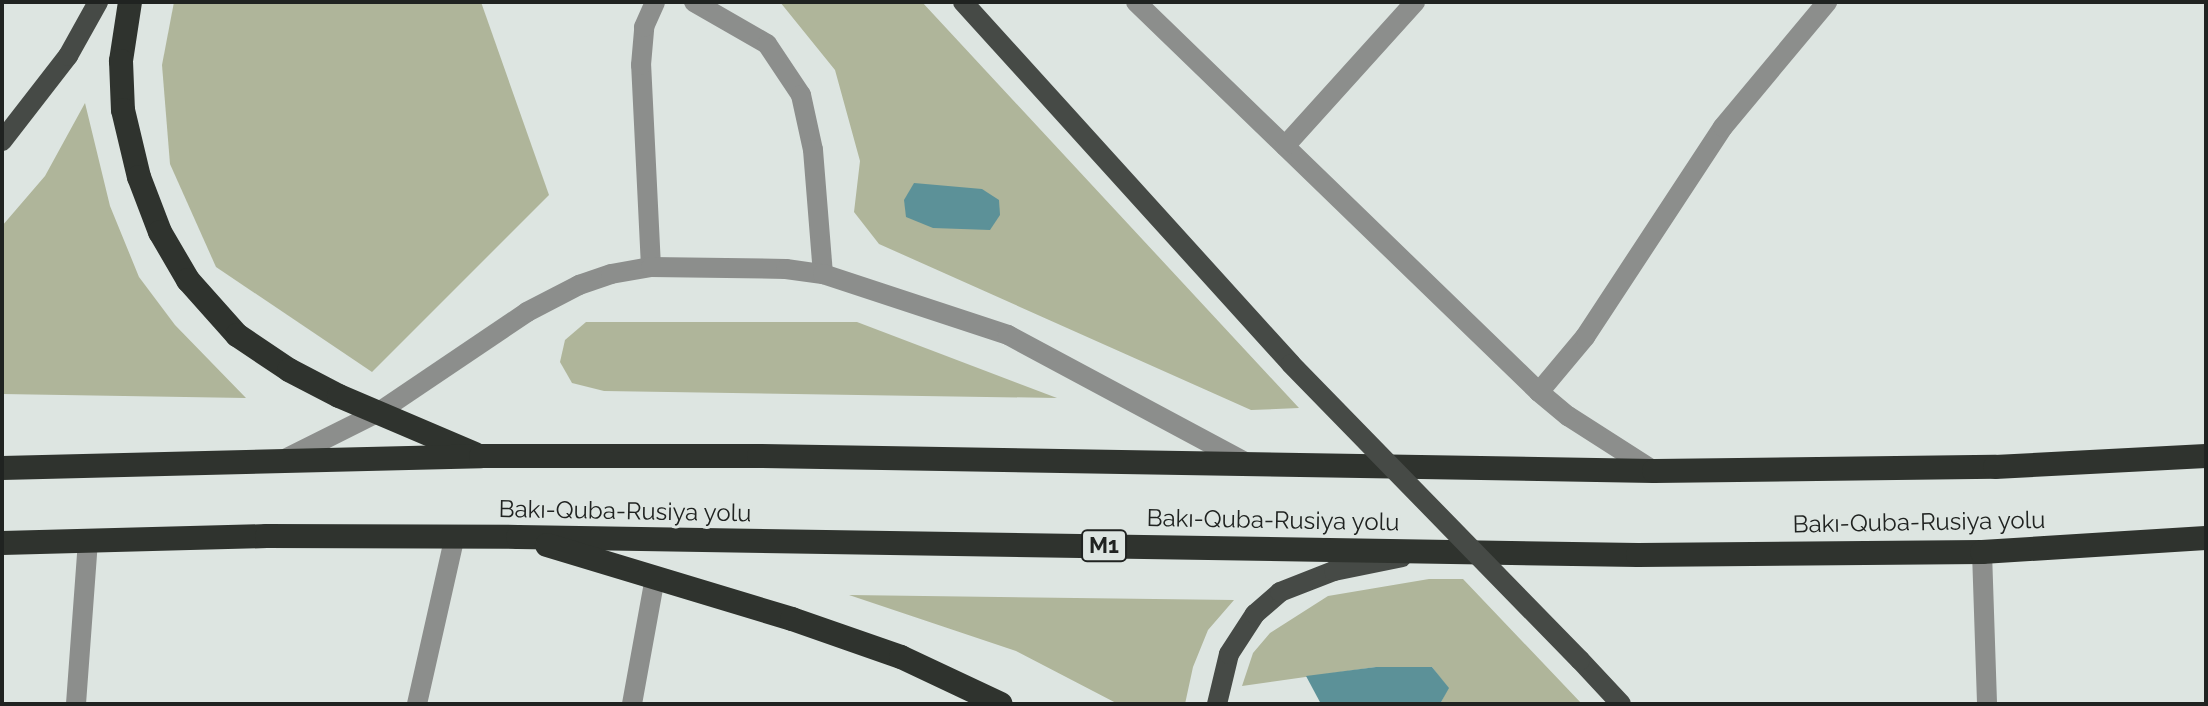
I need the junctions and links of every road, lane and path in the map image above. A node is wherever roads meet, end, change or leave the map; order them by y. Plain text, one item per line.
1 (98, 2) edge
2 (130, 2) edge
3 (655, 2) edge
4 (694, 2) edge
5 (963, 2) edge
6 (1136, 2) edge
7 (1415, 2) edge
8 (1827, 2) edge
9 (4, 134) edge
10 (1285, 146) junction
11 (651, 267) junction
12 (823, 274) junction
13 (1539, 392) junction
14 (379, 412) junction
15 (481, 456) junction
16 (2206, 456) edge
17 (280, 462) junction
18 (1245, 462) junction
19 (2, 468) edge
20 (1654, 471) junction
21 (455, 536) junction
22 (518, 537) junction
23 (2206, 538) edge
24 (88, 539) junction
25 (2, 543) edge
26 (1436, 551) junction
27 (1982, 552) junction
28 (655, 578) junction
29 (76, 704) edge
30 (417, 704) edge
31 (632, 704) edge
32 (1001, 704) edge
33 (1217, 704) edge
34 (1621, 704) edge
35 (1987, 704) edge

1 - 9 main road
2 - 14 highway
3 - 11 street
4 - 12 street
5 - 34 main road, bridge
6 - 10 street
7 - 10 street
8 - 13 street
10 - 13 street
11 - 12 street
11 - 14 street
12 - 18 street
13 - 20 street
14 - 15 highway
14 - 17 street
15 - 17 highway
15 - 18 highway
16 - 20 highway
17 - 19 highway
18 - 20 highway
21 - 22 highway, Bakı-Quba-Rusiya yolu / M1
21 - 24 highway, Bakı-Quba-Rusiya yolu / M1
21 - 30 street
22 - 26 highway, Bakı-Quba-Rusiya yolu / M1
22 - 28 highway
23 - 27 highway, Bakı-Quba-Rusiya yolu / M1
24 - 25 highway, Bakı-Quba-Rusiya yolu / M1
24 - 29 street
26 - 27 highway, Bakı-Quba-Rusiya yolu / M1
26 - 33 main road
27 - 35 street
28 - 31 street
28 - 32 highway

